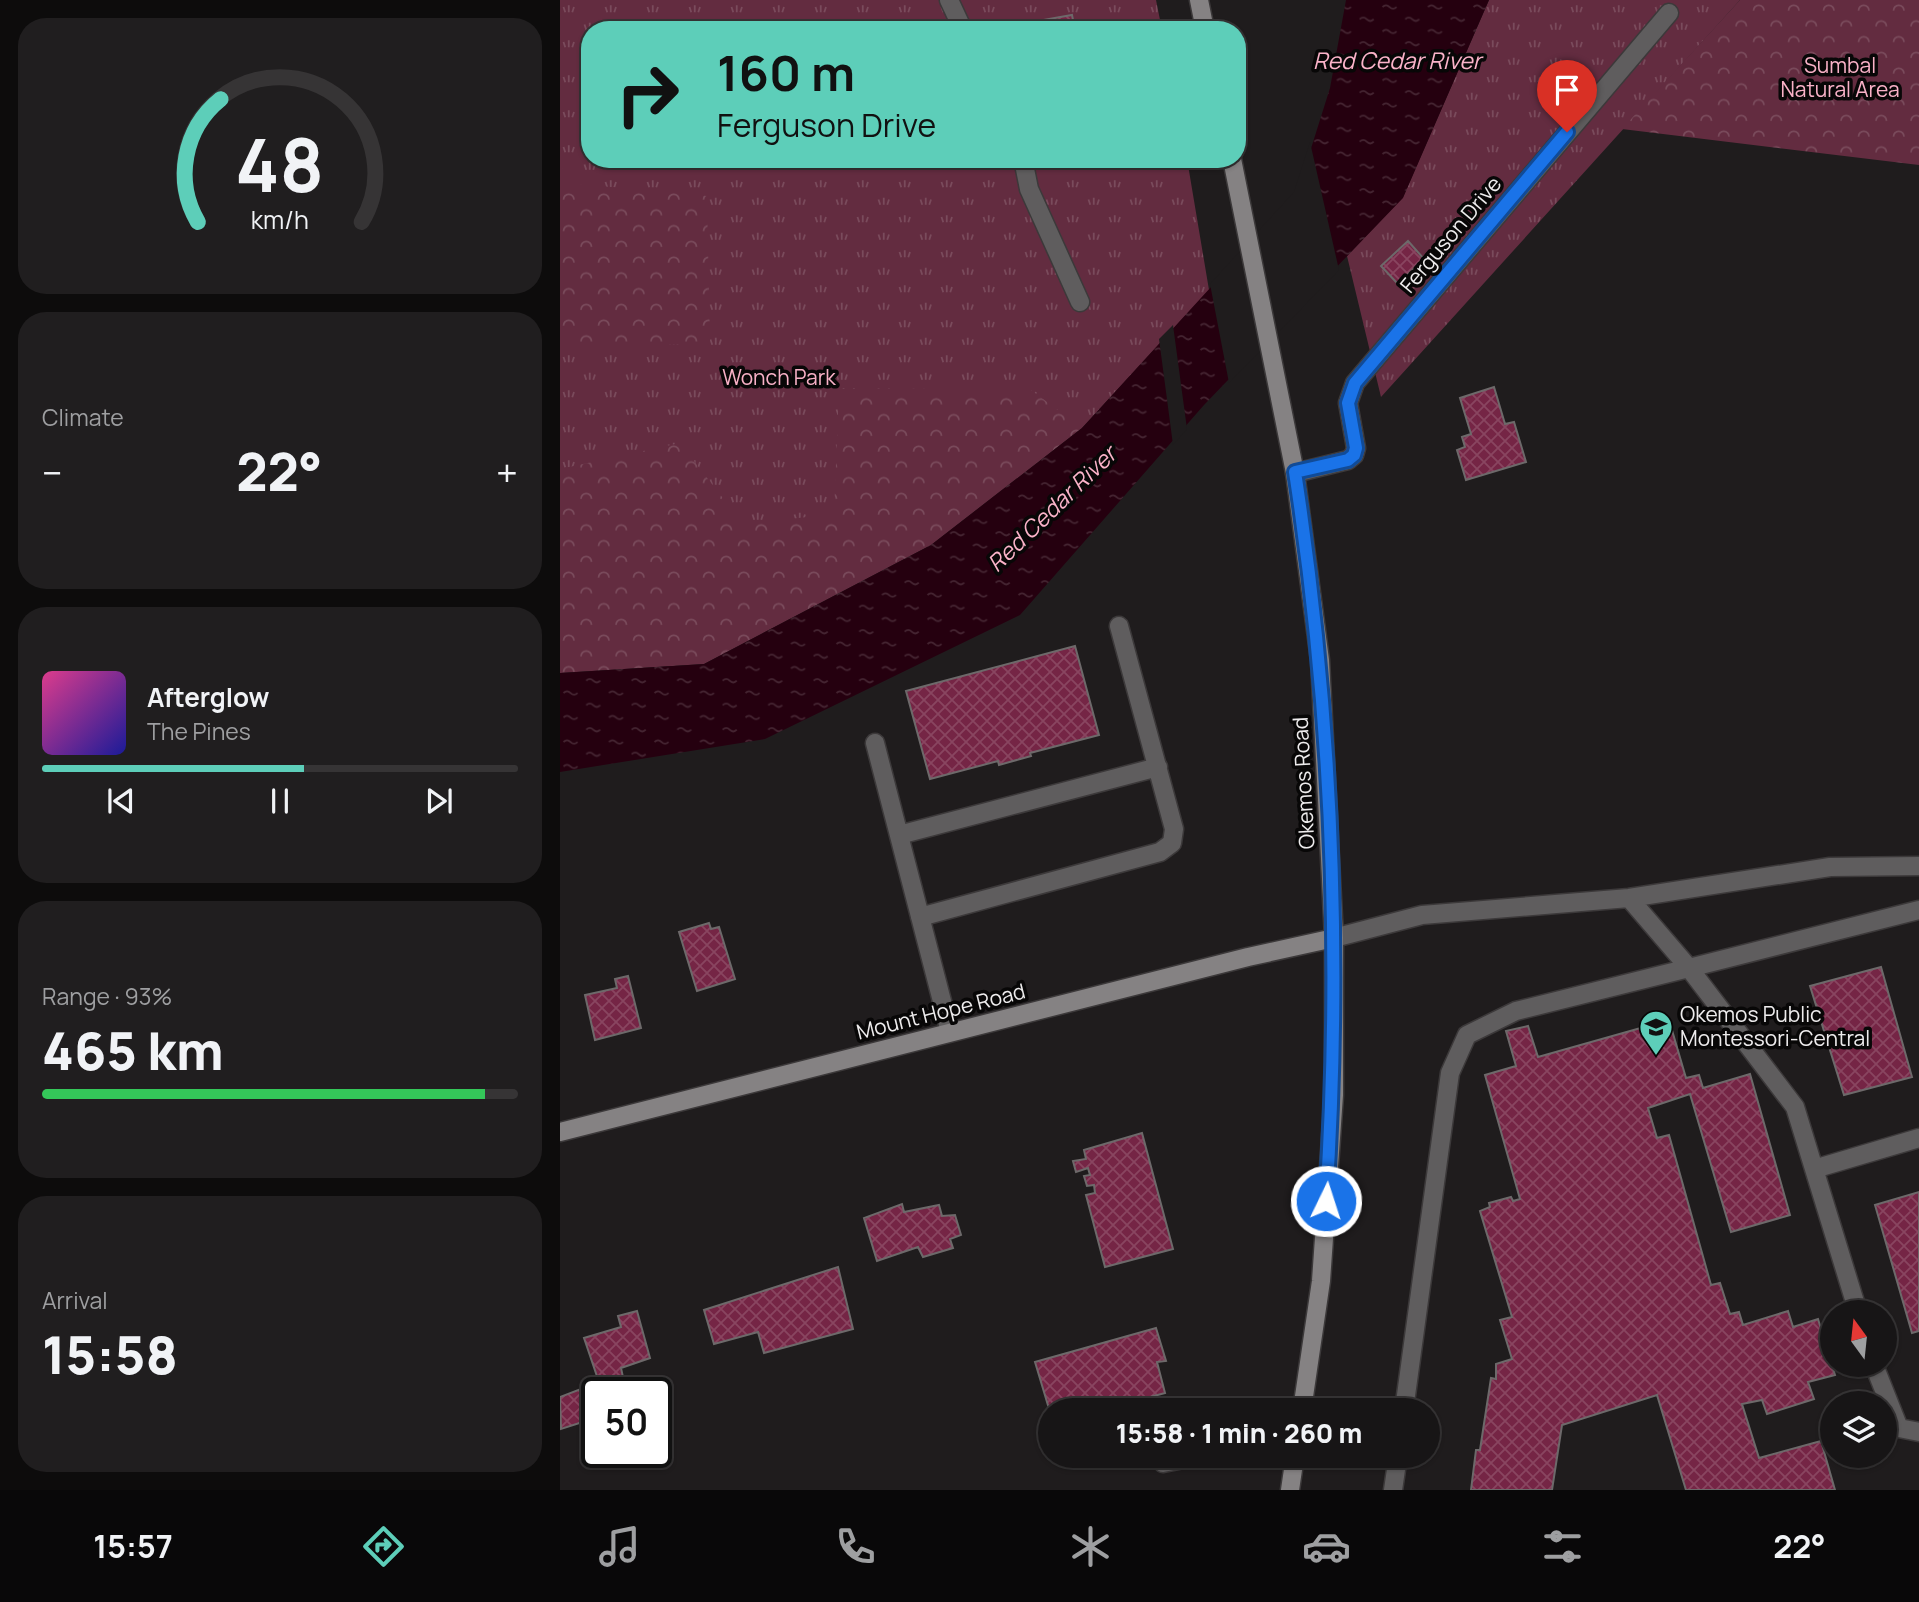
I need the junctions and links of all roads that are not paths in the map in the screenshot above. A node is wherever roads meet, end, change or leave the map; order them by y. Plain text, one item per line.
1 (950, 0) edge
2 (1199, 0) edge
3 (1669, 13) dead end
4 (959, 21) edge
5 (1203, 21) edge
6 (1025, 168) edge
7 (1233, 168) edge
8 (1080, 302) dead end
9 (1295, 472) junction
10 (1119, 626) dead end
11 (875, 743) dead end
12 (1158, 767) junction
13 (899, 835) junction
14 (1919, 866) edge
15 (1629, 898) junction
16 (1919, 910) edge
17 (920, 917) junction
18 (1335, 938) junction
19 (1689, 968) junction
20 (950, 1032) junction
21 (560, 1132) edge
22 (1919, 1138) edge
23 (1814, 1169) junction
24 (1854, 1300) edge
25 (1879, 1377) edge
26 (1304, 1398) edge
27 (1406, 1398) edge
28 (1919, 1432) edge
29 (1293, 1468) edge
30 (1396, 1468) edge
31 (1290, 1490) edge
32 (1393, 1490) edge

1 - 4 lane
2 - 5 main road
3 - 9 lane, Ferguson Drive
6 - 8 lane
7 - 9 main road, Okemos Road
9 - 18 main road, Okemos Road
10 - 12 lane
11 - 13 lane
12 - 13 lane
12 - 17 lane
13 - 17 lane
14 - 15 lane
15 - 18 lane
15 - 19 lane
16 - 19 lane
17 - 20 lane
18 - 20 main road, Mount Hope Road
18 - 26 main road, Okemos Road
19 - 23 lane
19 - 27 lane
20 - 21 main road, Mount Hope Road
22 - 23 lane
23 - 24 lane
25 - 28 lane
29 - 31 main road
30 - 32 lane

